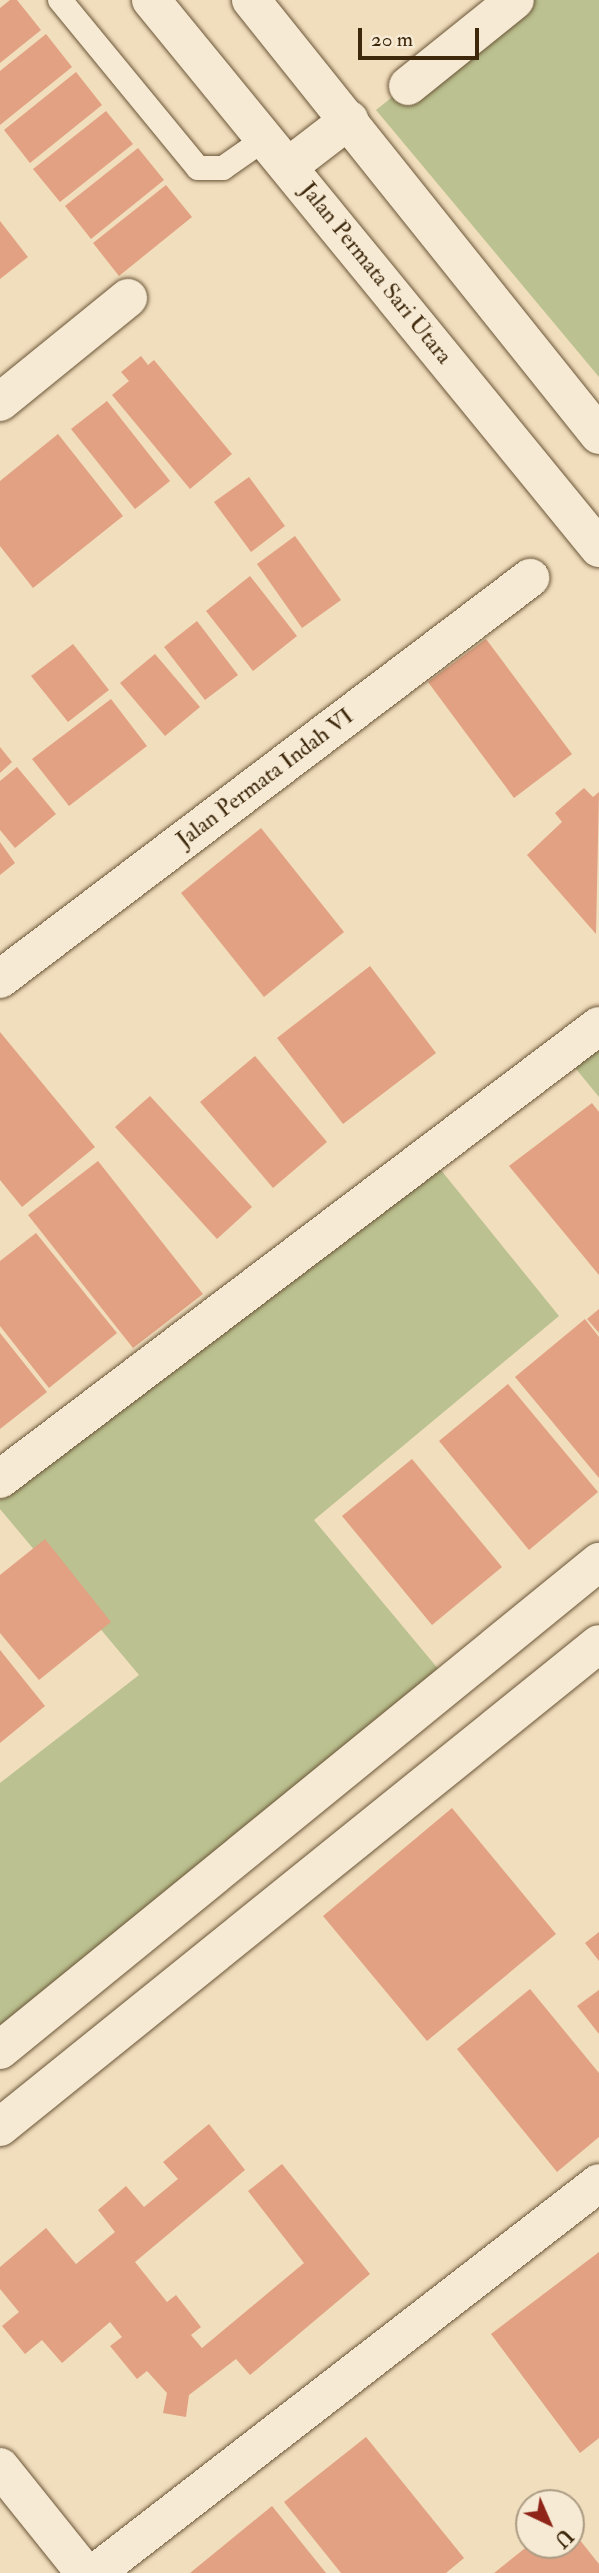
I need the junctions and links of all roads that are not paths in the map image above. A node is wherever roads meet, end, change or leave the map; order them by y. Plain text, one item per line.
1 (60, 0) edge
2 (151, 0) edge
3 (251, 0) edge
4 (514, 0) edge
5 (408, 86) dead end
6 (349, 120) junction
7 (277, 152) junction
8 (128, 298) dead end
9 (0, 402) edge
10 (599, 435) edge
11 (599, 548) edge
12 (530, 578) dead end
13 (0, 979) edge
14 (599, 1026) edge
15 (0, 1479) edge
16 (599, 1562) edge
17 (599, 1644) edge
18 (0, 2050) edge
19 (0, 2127) edge
20 (599, 2183) edge
21 (0, 2468) edge
22 (85, 2573) edge
23 (95, 2573) edge

1 - 7 lane
2 - 7 street, Jalan Permata Sari Utara
3 - 6 street
4 - 5 street
6 - 7 street
6 - 10 street
7 - 11 street, Jalan Permata Sari Utara
8 - 9 street
12 - 13 street, Jalan Permata Indah VI
14 - 15 street
16 - 18 street
17 - 19 street
20 - 23 street
21 - 22 street

